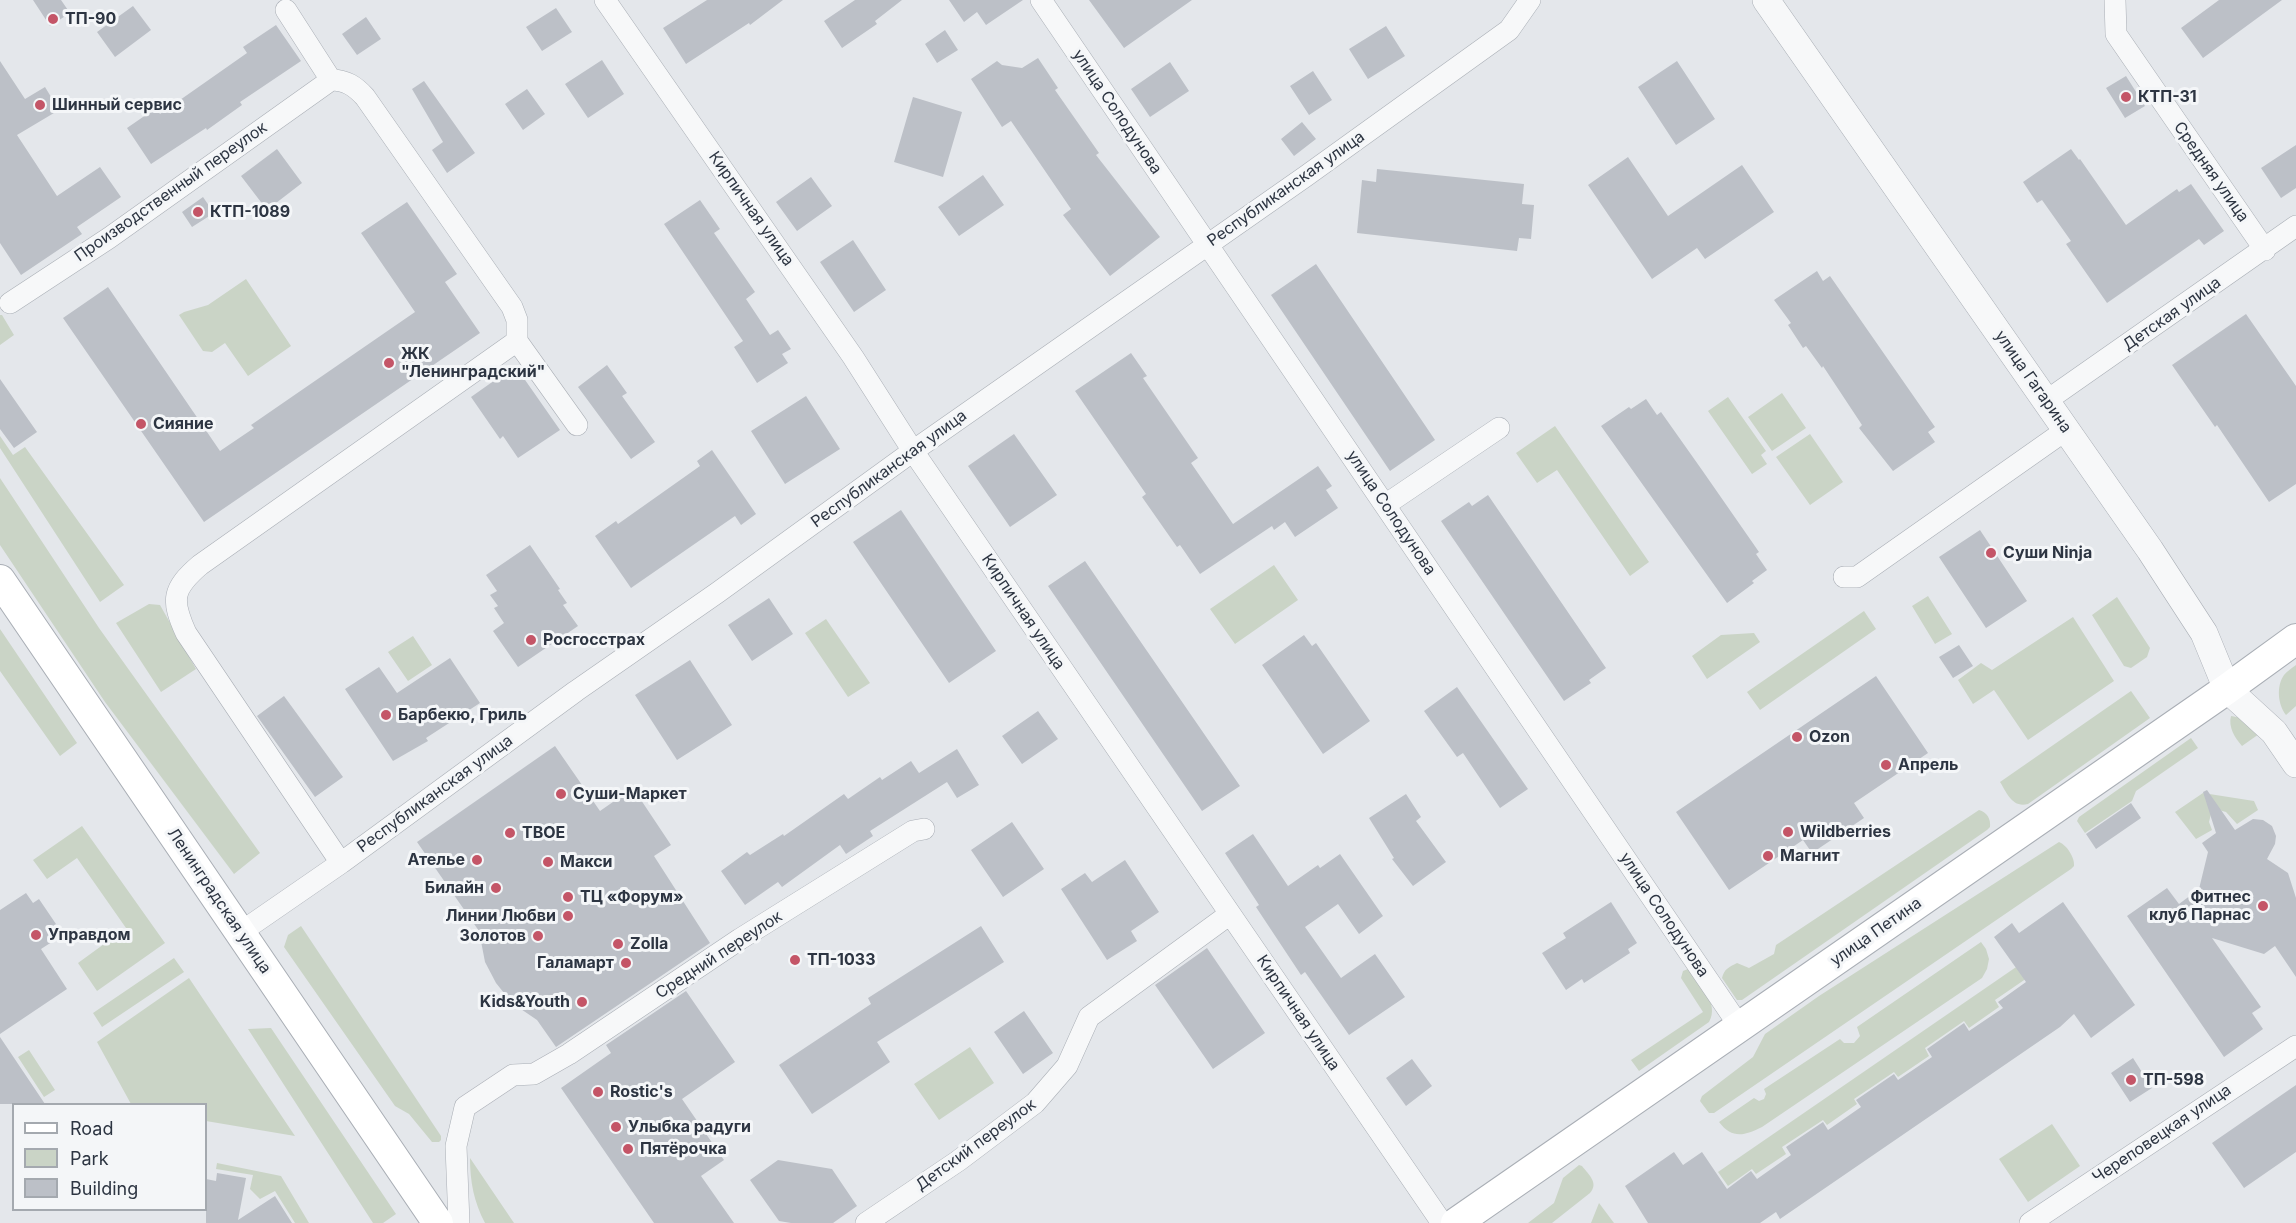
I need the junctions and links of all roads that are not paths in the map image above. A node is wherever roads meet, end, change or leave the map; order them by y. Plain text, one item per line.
1 (605, 0) edge
2 (1041, 0) edge
3 (1530, 0) edge
4 (1766, 0) edge
5 (2115, 0) edge
6 (286, 10) dead end
7 (331, 80) junction
8 (2296, 226) edge
9 (1207, 244) junction
10 (2265, 250) junction
11 (10, 303) dead end
12 (518, 341) junction
13 (2046, 401) junction
14 (577, 425) dead end
15 (1499, 428) dead end
16 (2066, 430) junction
17 (913, 451) junction
18 (1385, 505) junction
19 (1844, 577) dead end
20 (0, 580) edge
21 (2296, 639) edge
22 (2228, 689) junction
23 (2296, 764) edge
24 (924, 829) dead end
25 (341, 863) junction
26 (1230, 914) junction
27 (241, 932) junction
28 (1740, 1027) junction
29 (2296, 1046) edge
30 (438, 1223) edge
31 (459, 1223) edge
32 (866, 1223) edge
33 (1442, 1223) edge
34 (1456, 1223) edge
35 (2030, 1223) edge

1 - 17 street, Кирпичная улица
2 - 9 street, улица Солодунова
3 - 9 street, Республиканская улица
4 - 13 street, улица Гагарина
5 - 10 street, Средняя улица
6 - 7 street
7 - 11 street, Производственный переулок
7 - 12 street
8 - 10 street, Детская улица
9 - 17 street, Республиканская улица
9 - 18 street, улица Солодунова
10 - 13 street, Детская улица
12 - 14 street
12 - 25 street
13 - 16 street, улица Гагарина
15 - 18 street
16 - 19 street
16 - 22 street, улица Гагарина
17 - 25 street, Республиканская улица
17 - 26 street, Кирпичная улица
18 - 28 street, улица Солодунова
20 - 27 main road, Ленинградская улица
21 - 22 main road, улица Петина
22 - 23 street, улица Гагарина
22 - 28 main road, улица Петина
24 - 31 street, Средний переулок
25 - 27 street, Республиканская улица
26 - 32 street, Детский переулок
26 - 33 street, Кирпичная улица
27 - 30 main road, Ленинградская улица
28 - 34 main road, улица Петина
29 - 35 street, Череповецкая улица

